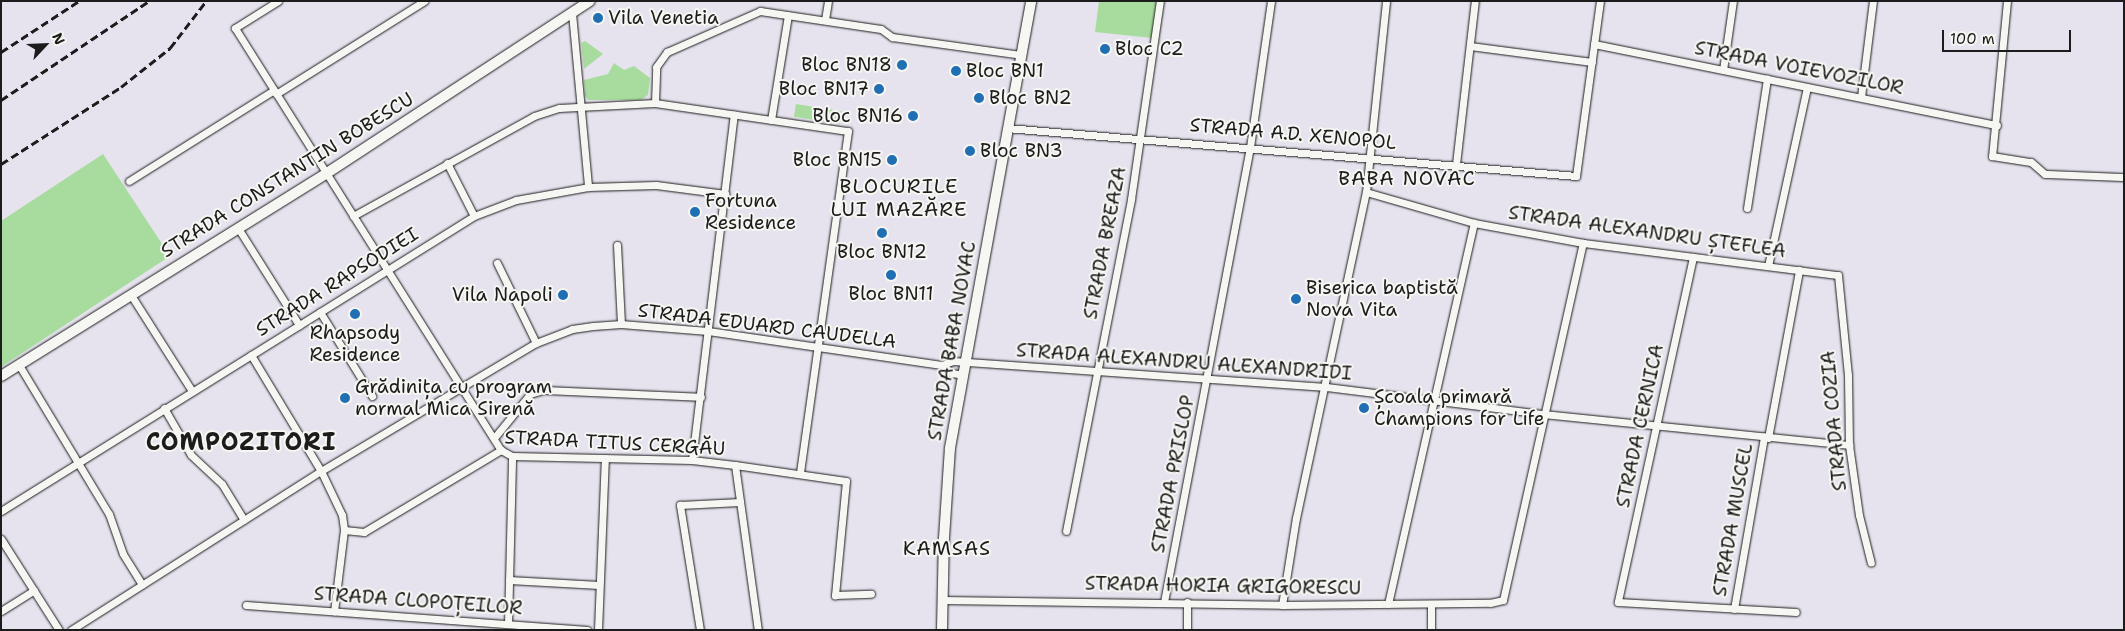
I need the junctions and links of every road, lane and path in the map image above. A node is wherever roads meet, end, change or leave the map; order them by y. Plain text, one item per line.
1 (278, 1) edge
2 (424, 1) edge
3 (590, 1) edge
4 (828, 1) edge
5 (1031, 1) edge
6 (1160, 1) edge
7 (1271, 1) edge
8 (1386, 1) edge
9 (1475, 1) edge
10 (1600, 1) edge
11 (1733, 1) edge
12 (1872, 1) edge
13 (2007, 1) edge
14 (572, 13) junction
15 (788, 15) junction
16 (825, 20) junction
17 (1594, 44) junction
18 (1470, 46) junction
19 (1021, 55) junction
20 (1592, 62) junction
21 (1724, 70) junction
22 (1767, 79) junction
23 (1807, 87) junction
24 (275, 92) junction
25 (1861, 97) junction
26 (655, 103) junction
27 (580, 105) junction
28 (734, 115) junction
29 (771, 120) junction
30 (1997, 125) junction
31 (1007, 128) junction
32 (1140, 138) junction
33 (1250, 146) junction
34 (1372, 156) junction
35 (446, 163) junction
36 (1456, 164) junction
37 (327, 173) junction
38 (2124, 176) edge
39 (128, 181) dead end
40 (588, 187) junction
41 (1366, 192) junction
42 (724, 194) junction
43 (1747, 208) dead end
44 (353, 216) junction
45 (474, 216) junction
46 (1474, 223) junction
47 (238, 228) junction
48 (1584, 244) junction
49 (617, 245) dead end
50 (1693, 257) junction
51 (497, 263) dead end
52 (1768, 266) junction
53 (388, 270) junction
54 (1799, 270) junction
55 (1838, 275) joint
56 (131, 295) junction
57 (320, 312) junction
58 (621, 324) junction
59 (299, 325) junction
60 (708, 331) junction
61 (536, 343) junction
62 (818, 347) junction
63 (251, 355) junction
64 (965, 362) junction
65 (19, 365) junction
66 (942, 365) junction
67 (1097, 372) junction
68 (963, 375) junction
69 (1, 376) edge
70 (1208, 381) junction
71 (461, 386) junction
72 (1326, 387) junction
73 (192, 392) junction
74 (372, 396) dead end
75 (700, 397) junction
76 (1435, 400) junction
77 (164, 408) junction
78 (1544, 414) junction
79 (1656, 425) junction
80 (494, 438) junction
81 (1766, 438) junction
82 (1849, 445) junction
83 (501, 450) junction
84 (512, 456) junction
85 (605, 458) junction
86 (692, 460) junction
87 (78, 462) junction
88 (735, 465) junction
89 (321, 471) junction
90 (800, 474) junction
91 (740, 502) junction
92 (1, 511) edge
93 (244, 520) junction
94 (344, 530) junction
95 (1066, 531) dead end
96 (1, 539) edge
97 (1871, 563) dead end
98 (509, 580) junction
99 (142, 585) junction
100 (599, 585) junction
101 (34, 590) junction
102 (872, 594) dead end
103 (942, 600) junction
104 (1164, 602) junction
105 (1187, 602) junction
106 (1388, 604) junction
107 (1432, 604) junction
108 (246, 605) dead end
109 (1282, 605) junction
110 (1734, 609) junction
111 (1, 611) edge
112 (334, 611) junction
113 (1796, 612) dead end
114 (508, 624) junction
115 (59, 630) edge
116 (71, 630) edge
117 (587, 630) edge
118 (598, 630) edge
119 (700, 630) edge
120 (758, 630) edge
121 (942, 630) edge
122 (1187, 630) edge
123 (1431, 630) edge

1 - 24 street
2 - 24 street
3 - 14 street, STRADA CONSTANTIN BOBESCU
4 - 16 street
5 - 19 street, STRADA BABA NOVAC
6 - 32 street, STRADA BREAZA
7 - 33 street, STRADA PRISLOP
8 - 34 street
9 - 18 street
10 - 17 street
11 - 21 street
12 - 25 street
13 - 30 street
14 - 27 street
14 - 37 street, STRADA CONSTANTIN BOBESCU
15 - 16 street
15 - 26 street
15 - 29 street
16 - 19 street
17 - 20 street
17 - 21 street, STRADA VOIEVOZILOR
18 - 20 street
18 - 36 street
19 - 31 street, STRADA BABA NOVAC
20 - 36 street, STRADA A.D. XENOPOL
21 - 22 street, STRADA VOIEVOZILOR
22 - 23 street, STRADA VOIEVOZILOR
22 - 43 street
23 - 25 street, STRADA VOIEVOZILOR
23 - 52 street
24 - 37 street
24 - 39 street
25 - 30 street, STRADA VOIEVOZILOR
26 - 27 street
26 - 28 street
27 - 35 street
27 - 40 street
28 - 29 street
28 - 42 street
29 - 62 street
30 - 38 street
31 - 32 street, STRADA A.D. XENOPOL
31 - 64 street, STRADA BABA NOVAC
32 - 33 street, STRADA A.D. XENOPOL
32 - 67 street, STRADA BREAZA
33 - 34 street, STRADA A.D. XENOPOL
33 - 70 street, STRADA PRISLOP
34 - 36 street, STRADA A.D. XENOPOL
34 - 41 street
35 - 44 street
35 - 45 street
37 - 44 street
37 - 47 street, STRADA CONSTANTIN BOBESCU
40 - 42 street, STRADA RAPSODIEI
40 - 45 street, STRADA RAPSODIEI
41 - 46 street, STRADA ALEXANDRU ȘTEFLEA
41 - 72 street
42 - 60 street
44 - 53 street
45 - 53 street, STRADA RAPSODIEI
46 - 48 street, STRADA ALEXANDRU ȘTEFLEA
46 - 76 street
47 - 56 street, STRADA CONSTANTIN BOBESCU
47 - 59 street
48 - 50 street, STRADA ALEXANDRU ȘTEFLEA
48 - 78 street
49 - 58 street
50 - 52 street, STRADA ALEXANDRU ȘTEFLEA
50 - 79 street, STRADA CERNICA
51 - 61 street
52 - 54 street, STRADA ALEXANDRU ȘTEFLEA
53 - 57 street, STRADA RAPSODIEI
53 - 71 street
54 - 55 street, STRADA ALEXANDRU ȘTEFLEA
54 - 81 street, STRADA MUSCEL
55 - 82 street, STRADA COZIA
56 - 65 street, STRADA CONSTANTIN BOBESCU
56 - 73 street
57 - 59 street, STRADA RAPSODIEI
57 - 74 street
58 - 60 street, STRADA EDUARD CAUDELLA
58 - 61 street, STRADA EDUARD CAUDELLA
59 - 63 street, STRADA RAPSODIEI
60 - 62 street, STRADA EDUARD CAUDELLA
60 - 75 street
61 - 71 street, STRADA EDUARD CAUDELLA
62 - 66 street, STRADA EDUARD CAUDELLA
62 - 90 street
63 - 73 street, STRADA RAPSODIEI
63 - 89 street
64 - 66 street, STRADA EDUARD CAUDELLA
64 - 67 street, STRADA ALEXANDRU ALEXANDRIDI
64 - 68 street, STRADA BABA NOVAC
65 - 69 street, STRADA CONSTANTIN BOBESCU
65 - 87 street
66 - 68 street, STRADA EDUARD CAUDELLA
67 - 70 street, STRADA ALEXANDRU ALEXANDRIDI
67 - 95 street, STRADA BREAZA
68 - 103 street, STRADA BABA NOVAC
70 - 72 street, STRADA ALEXANDRU ALEXANDRIDI
70 - 104 street, STRADA PRISLOP
71 - 80 street
71 - 89 street, STRADA EDUARD CAUDELLA
72 - 76 street, STRADA ALEXANDRU ALEXANDRIDI
72 - 109 street
73 - 77 street, STRADA RAPSODIEI
75 - 80 street
75 - 86 street
76 - 78 street, STRADA ALEXANDRU ALEXANDRIDI
76 - 106 street
77 - 87 street, STRADA RAPSODIEI
77 - 93 street
78 - 79 street, STRADA ALEXANDRU ALEXANDRIDI
78 - 107 street, STRADA HORIA GRIGORESCU
79 - 81 street, STRADA ALEXANDRU ALEXANDRIDI
79 - 110 street, STRADA CERNICA
80 - 83 street
81 - 82 street, STRADA ALEXANDRU ALEXANDRIDI
81 - 110 street, STRADA MUSCEL
82 - 97 street, STRADA COZIA
83 - 84 street, STRADA TITUS CERGĂU
83 - 94 street, STRADA TITUS CERGĂU
84 - 85 street, STRADA TITUS CERGĂU
84 - 98 street
85 - 86 street, STRADA TITUS CERGĂU
85 - 100 street
86 - 88 street, STRADA TITUS CERGĂU
87 - 92 street, STRADA RAPSODIEI
87 - 99 street
88 - 90 street, STRADA TITUS CERGĂU
88 - 91 street
89 - 93 street, STRADA EDUARD CAUDELLA
89 - 94 street
90 - 102 street, STRADA TITUS CERGĂU
91 - 119 street
91 - 120 street
93 - 99 street, STRADA EDUARD CAUDELLA
94 - 112 street
96 - 101 street
98 - 100 street
98 - 114 street
99 - 116 street, STRADA EDUARD CAUDELLA
100 - 118 street
101 - 111 street
101 - 115 street
103 - 104 street, STRADA HORIA GRIGORESCU
103 - 121 street, STRADA BABA NOVAC
104 - 105 street, STRADA HORIA GRIGORESCU
105 - 109 street, STRADA HORIA GRIGORESCU
105 - 122 street
106 - 107 street, STRADA HORIA GRIGORESCU
106 - 109 street, STRADA HORIA GRIGORESCU
107 - 123 street
108 - 112 street, STRADA CLOPOȚEILOR
110 - 113 street
112 - 114 street, STRADA CLOPOȚEILOR
114 - 117 street, STRADA CLOPOȚEILOR

